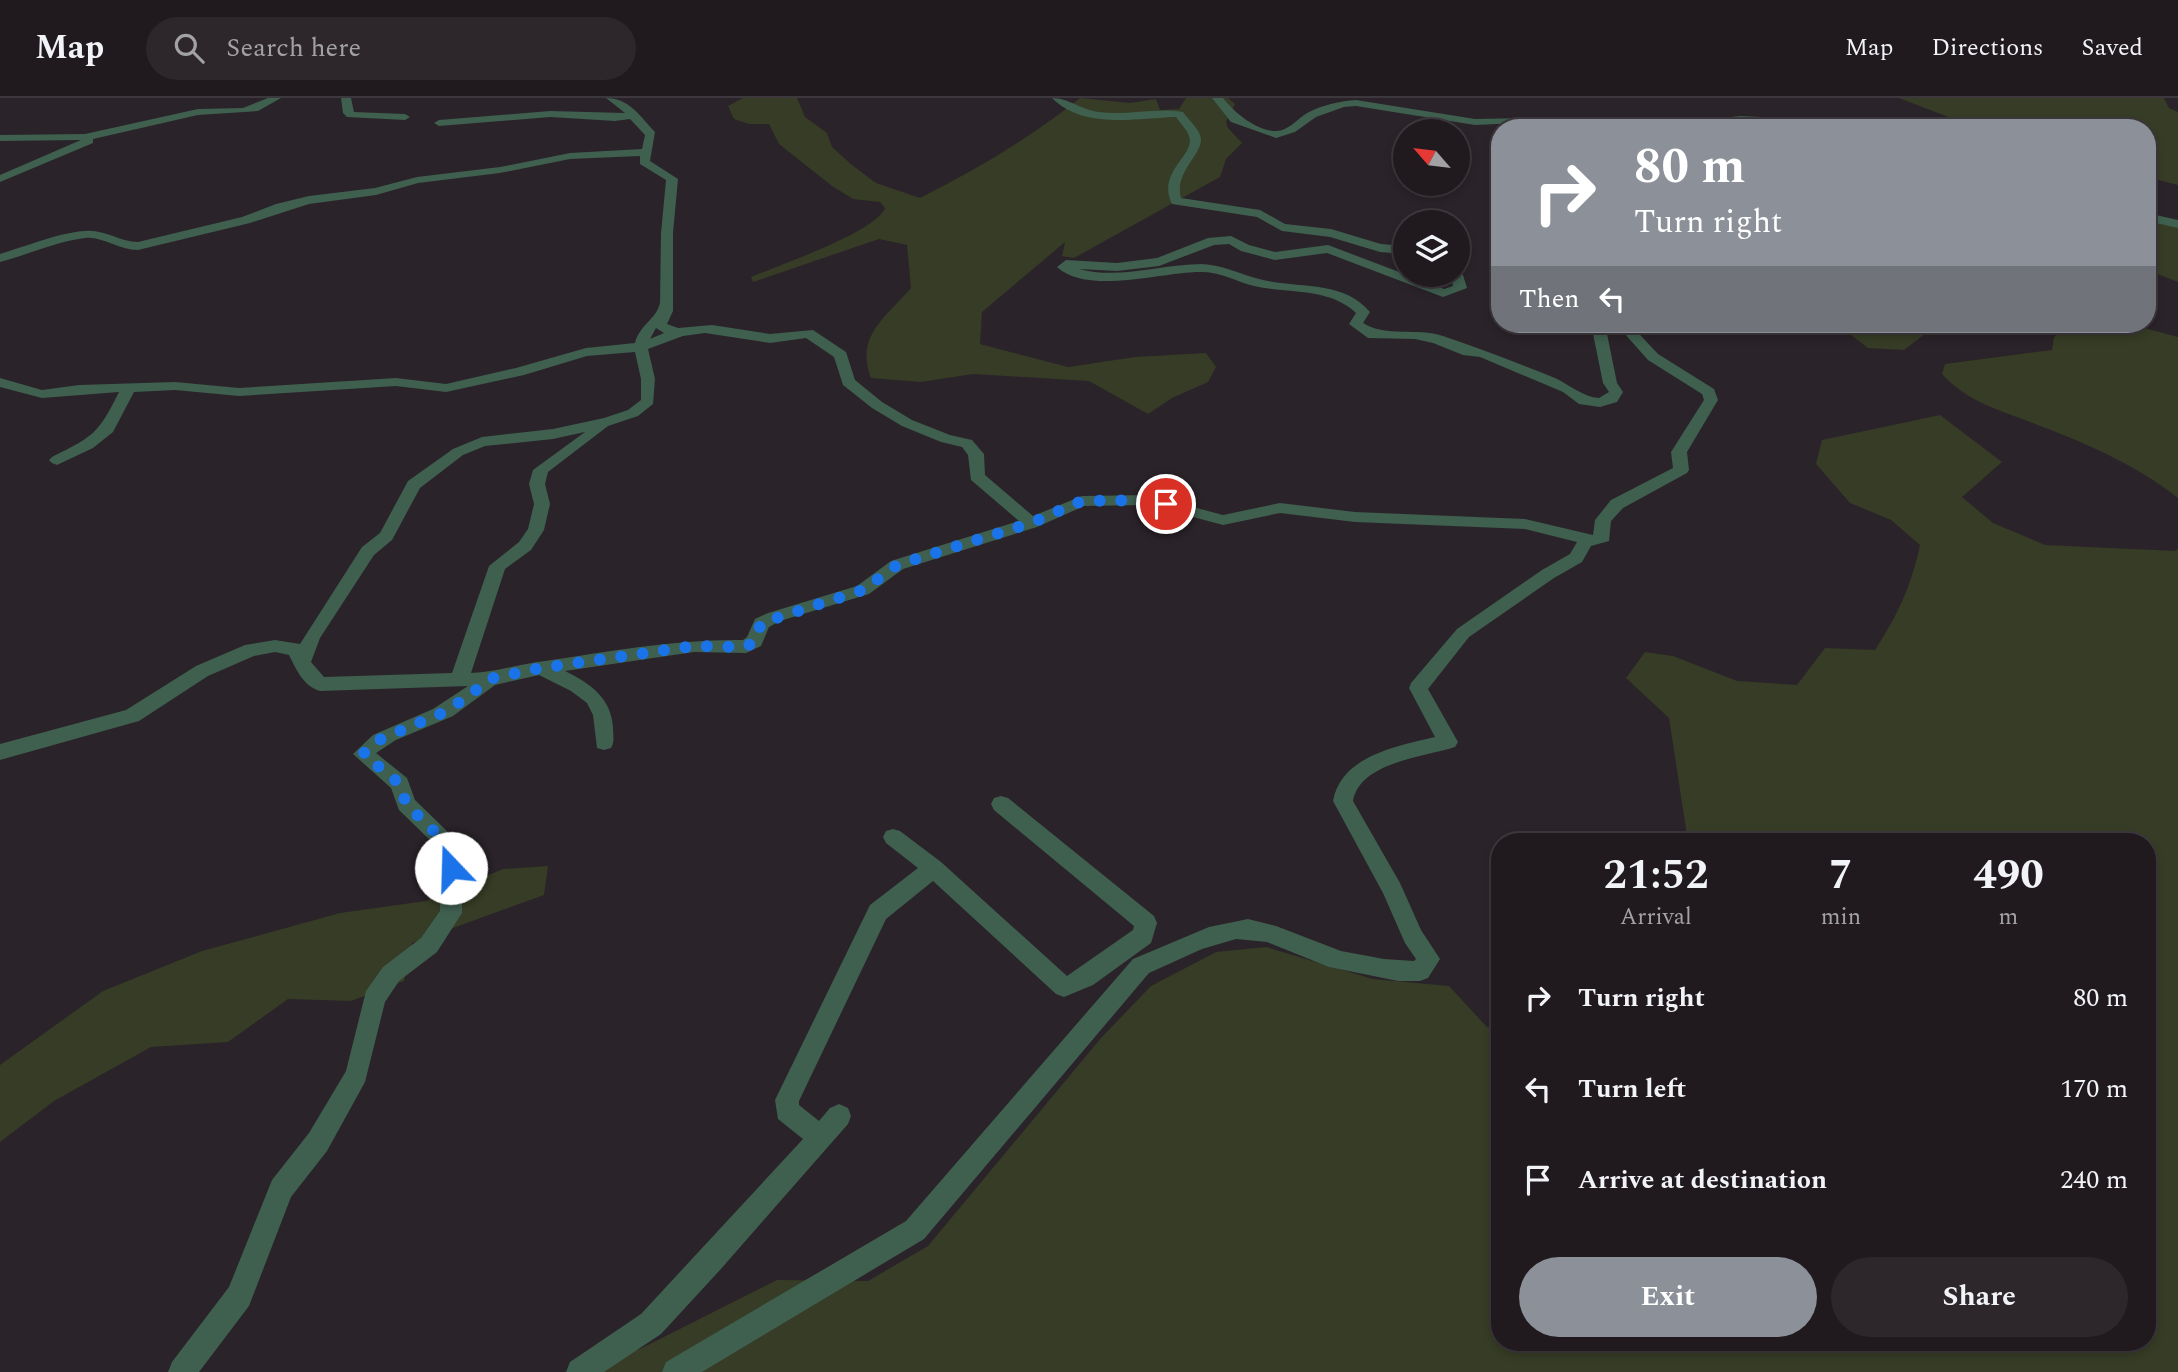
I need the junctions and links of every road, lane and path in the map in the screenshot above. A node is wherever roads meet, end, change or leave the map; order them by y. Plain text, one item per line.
1 (276, 98) edge
2 (346, 98) edge
3 (1057, 98) edge
4 (1217, 98) edge
5 (614, 99) edge
6 (634, 115) junction
7 (405, 117) dead end
8 (1491, 121) edge
9 (439, 122) dead end
10 (108, 133) junction
11 (0, 138) edge
12 (646, 152) junction
13 (0, 178) edge
14 (2156, 218) edge
15 (2178, 224) edge
16 (1393, 249) edge
17 (0, 258) edge
18 (1393, 274) edge
19 (1427, 287) edge
20 (1460, 287) edge
21 (666, 310) junction
22 (680, 332) junction
23 (1600, 333) edge
24 (1631, 333) edge
25 (640, 347) junction
26 (0, 382) edge
27 (128, 389) junction
28 (608, 422) junction
29 (57, 460) dead end
30 (1031, 523) junction
31 (1586, 540) junction
32 (303, 660) junction
33 (541, 668) junction
34 (489, 679) junction
35 (459, 681) junction
36 (604, 743) dead end
37 (0, 752) edge
38 (1001, 804) dead end
39 (893, 837) dead end
40 (934, 868) junction
41 (839, 1116) dead end
42 (820, 1137) junction
43 (182, 1372) edge
44 (580, 1372) edge
45 (676, 1372) edge

1 - 10 street
2 - 7 street
3 - 16 street
4 - 8 street
5 - 6 street
6 - 9 street
6 - 12 street
10 - 11 street
10 - 13 street
12 - 17 street
12 - 21 street
14 - 15 street
18 - 23 street
19 - 20 street
21 - 22 street
21 - 25 street
22 - 25 street
22 - 30 street
24 - 31 street
25 - 27 street
25 - 28 street
26 - 27 street
27 - 29 street
28 - 32 street
28 - 35 street
30 - 31 street
30 - 33 street
31 - 45 street
32 - 35 street
32 - 37 street
33 - 34 street
33 - 36 street
34 - 35 street
34 - 43 street
38 - 40 street
39 - 40 street
40 - 42 street
41 - 42 street
42 - 44 street

